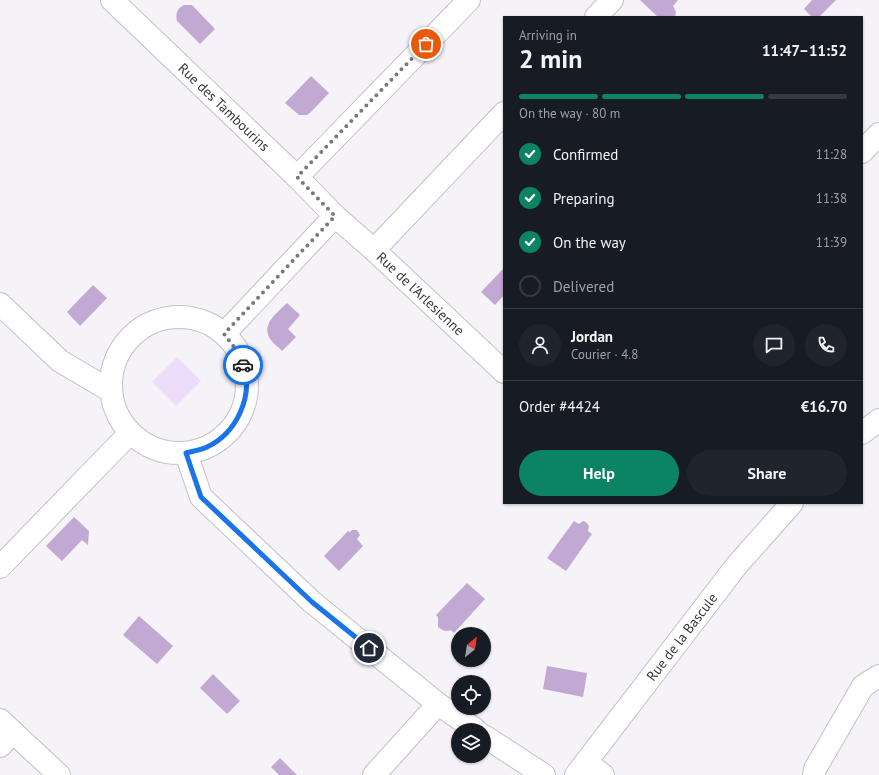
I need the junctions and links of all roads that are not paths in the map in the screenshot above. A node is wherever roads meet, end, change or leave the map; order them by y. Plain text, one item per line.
1 (112, 0) edge
2 (469, 0) edge
3 (612, 0) edge
4 (597, 16) edge
5 (503, 114) edge
6 (879, 134) edge
7 (863, 151) edge
8 (297, 177) junction
9 (335, 216) junction
10 (374, 250) junction
11 (0, 304) edge
12 (224, 334) junction
13 (503, 371) edge
14 (111, 391) junction
15 (879, 420) edge
16 (863, 432) edge
17 (130, 433) junction
18 (186, 453) junction
19 (791, 504) edge
20 (0, 567) edge
21 (879, 676) edge
22 (438, 704) junction
23 (466, 723) edge
24 (4, 733) edge
25 (491, 741) edge
26 (588, 771) edge
27 (59, 775) edge
28 (374, 775) edge
29 (544, 775) edge
30 (814, 775) edge

1 - 8 street, Rue des Tambourins
2 - 8 street
3 - 4 street
5 - 10 street
6 - 7 street
8 - 9 street, Rue des Tambourins
9 - 10 street, Rue de l'Arlesienne
9 - 12 street
10 - 13 street, Rue de l'Arlesienne
11 - 14 street
12 - 14 street
12 - 18 street
14 - 17 street
15 - 16 street
17 - 18 street
17 - 20 street
18 - 22 street
19 - 26 street, Rue de la Bascule
21 - 30 street
22 - 23 street
22 - 28 street
24 - 27 street
25 - 29 street

